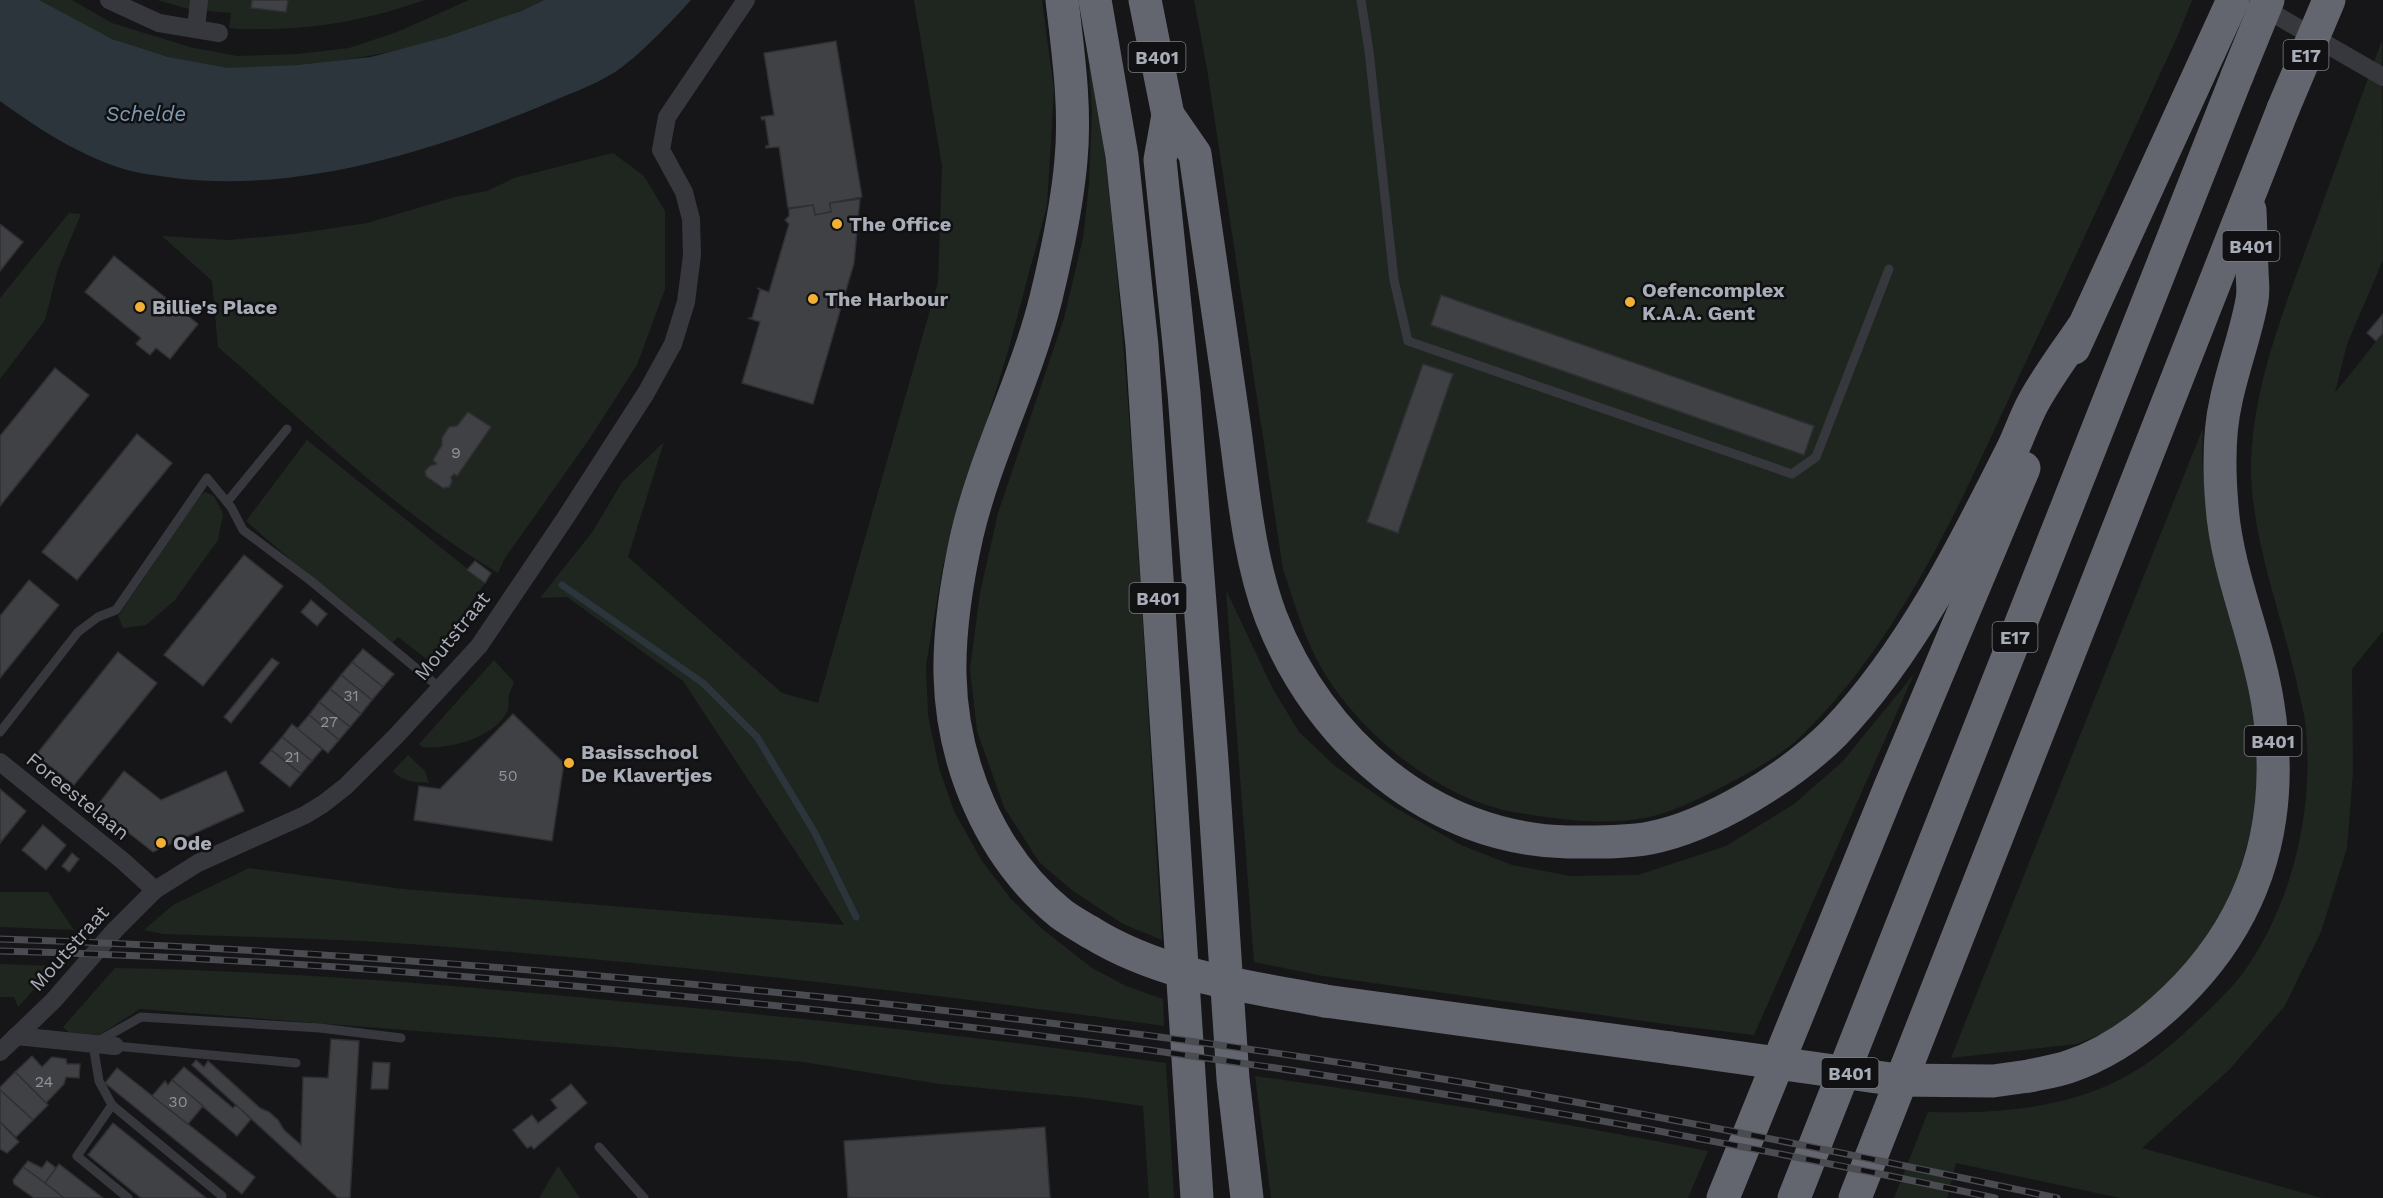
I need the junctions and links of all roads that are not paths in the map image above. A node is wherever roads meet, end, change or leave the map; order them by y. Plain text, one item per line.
1 (200, 0) edge
2 (746, 0) edge
3 (1062, 0) edge
4 (1095, 0) edge
5 (1145, 0) edge
6 (1361, 0) edge
7 (2233, 0) edge
8 (2250, 0) edge
9 (2268, 0) edge
10 (2329, 0) edge
11 (118, 2) edge
12 (196, 29) junction
13 (219, 33) dead end
14 (2383, 76) edge
15 (1168, 115) junction
16 (2250, 195) junction
17 (1889, 269) dead end
18 (2083, 327) junction
19 (287, 429) dead end
20 (227, 502) junction
21 (440, 688) junction
22 (0, 732) edge
23 (0, 762) edge
24 (155, 890) junction
25 (16, 1036) junction
26 (401, 1038) dead end
27 (93, 1044) junction
28 (115, 1046) joint
29 (0, 1052) edge
30 (296, 1063) dead end
31 (112, 1105) junction
32 (599, 1147) dead end
33 (222, 1196) dead end
34 (128, 1198) edge
35 (644, 1198) edge
36 (1197, 1198) edge
37 (1247, 1198) edge
38 (1723, 1198) edge
39 (1794, 1198) edge
40 (1854, 1198) edge

1 - 12 street
2 - 21 street, Moutstraat
3 - 16 highway, B401, bridge
4 - 36 highway, B401
5 - 15 highway, B401
6 - 17 lane
7 - 18 highway
8 - 14 street
9 - 39 highway, E17, bridge
10 - 16 highway, E17, bridge
11 - 12 street
12 - 13 street
15 - 18 highway, B401
15 - 37 highway, B401
16 - 40 highway, E17
18 - 38 highway
19 - 20 lane
20 - 21 lane
20 - 22 lane
21 - 24 street, Moutstraat
23 - 24 street, Foreestelaan
24 - 25 street, Moutstraat
25 - 27 street
25 - 29 street, Moutstraat
26 - 27 lane
27 - 28 street
27 - 31 lane
28 - 30 lane
31 - 33 lane
31 - 34 lane
32 - 35 lane

